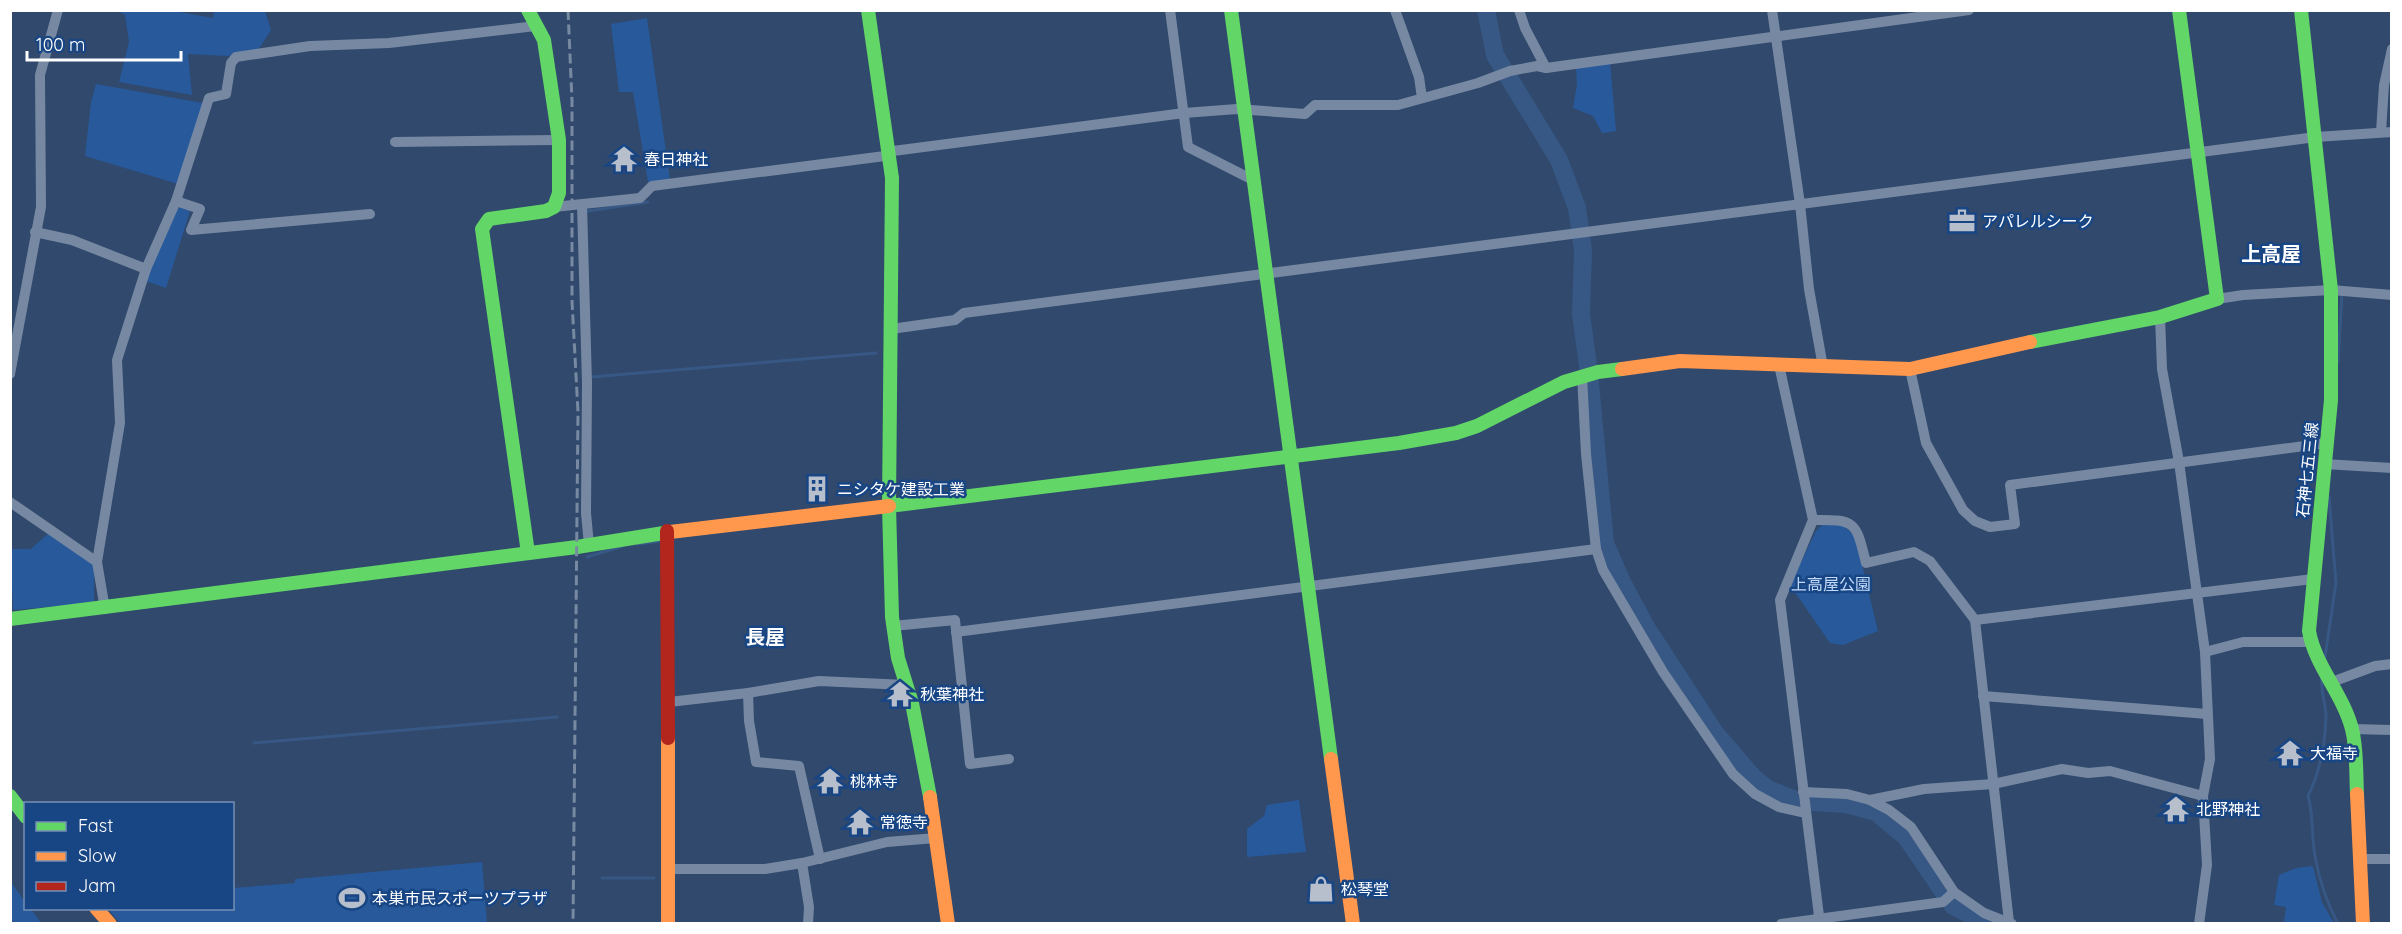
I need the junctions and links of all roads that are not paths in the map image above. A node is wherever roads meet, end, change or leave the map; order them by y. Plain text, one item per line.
1 (58, 10) edge
2 (528, 10) edge
3 (868, 10) edge
4 (1170, 10) edge
5 (1231, 10) edge
6 (1395, 10) edge
7 (1519, 10) edge
8 (1772, 10) edge
9 (1969, 10) edge
10 (2179, 10) edge
11 (2301, 10) edge
12 (536, 26) junction
13 (1776, 37) junction
14 (2391, 50) edge
15 (1546, 68) junction
16 (1422, 98) junction
17 (1244, 110) junction
18 (1184, 113) junction
19 (2386, 132) edge
20 (2316, 137) junction
21 (559, 140) junction
22 (395, 142) dead end
23 (2199, 152) junction
24 (889, 154) junction
25 (1253, 180) junction
26 (176, 201) junction
27 (1800, 204) junction
28 (582, 205) junction
29 (554, 207) junction
30 (370, 214) dead end
31 (34, 232) junction
32 (146, 269) junction
33 (1266, 274) junction
34 (2331, 290) junction
35 (2391, 295) edge
36 (2217, 299) junction
37 (2160, 317) junction
38 (891, 329) junction
39 (1779, 365) junction
40 (1823, 367) junction
41 (1910, 369) junction
42 (10, 374) edge
43 (1582, 375) junction
44 (2327, 443) junction
45 (1292, 456) junction
46 (2179, 462) junction
47 (2324, 464) junction
48 (2391, 468) edge
49 (10, 502) edge
50 (889, 506) junction
51 (1813, 520) junction
52 (667, 531) junction
53 (589, 544) junction
54 (1596, 549) junction
55 (528, 553) junction
56 (97, 562) junction
57 (2313, 579) junction
58 (1308, 586) junction
59 (2197, 593) junction
60 (105, 609) junction
61 (11, 616) edge
62 (1975, 620) junction
63 (894, 626) junction
64 (957, 632) junction
65 (2310, 642) junction
66 (2205, 652) junction
67 (2391, 664) edge
68 (2332, 682) junction
69 (906, 685) junction
70 (748, 693) junction
71 (1983, 696) junction
72 (669, 702) junction
73 (2207, 714) junction
74 (2352, 729) junction
75 (2391, 730) edge
76 (1009, 759) dead end
77 (1993, 784) junction
78 (1803, 792) junction
79 (10, 796) edge
80 (2203, 796) junction
81 (1870, 800) junction
82 (1805, 813) junction
83 (24, 814) edge
84 (936, 838) junction
85 (820, 859) junction
86 (2362, 859) junction
87 (2391, 859) edge
88 (802, 863) junction
89 (668, 869) junction
90 (1953, 893) junction
91 (97, 910) edge
92 (1820, 921) edge
93 (2010, 923) edge
94 (110, 924) edge
95 (668, 924) edge
96 (808, 924) edge
97 (948, 924) edge
98 (1353, 924) edge
99 (1781, 924) edge
100 (2199, 924) edge
101 (2363, 924) edge

1 - 31 street
2 - 12 street
3 - 24 street
4 - 18 street
5 - 17 street
6 - 16 street
7 - 15 street
8 - 13 street
9 - 13 street
10 - 23 street
11 - 20 street, 石神七五三線
12 - 21 street
12 - 26 street
13 - 15 street
13 - 27 street
14 - 19 street
15 - 16 street
16 - 17 street
17 - 18 street
17 - 25 street
18 - 24 street
18 - 25 street
19 - 20 street
20 - 23 street
20 - 34 street, 石神七五三線
21 - 22 street
21 - 29 street
23 - 27 street
23 - 36 street
24 - 28 street
24 - 38 street
25 - 33 street
26 - 30 street
26 - 32 street
27 - 33 street
27 - 40 street
28 - 29 street
28 - 53 street
29 - 55 street
31 - 32 street
31 - 42 street
32 - 56 street
33 - 38 street
33 - 45 street
34 - 35 street
34 - 36 street
34 - 44 street, 石神七五三線
36 - 37 street
37 - 41 street
37 - 46 street
38 - 50 street
39 - 40 street
39 - 43 street
39 - 51 street
40 - 41 street
41 - 46 street
43 - 45 street
43 - 54 street
44 - 46 street
44 - 47 street, 石神七五三線
45 - 50 street
45 - 58 street
46 - 59 street
47 - 48 street
47 - 57 street, 石神七五三線
49 - 56 street
50 - 52 street
50 - 63 street
51 - 62 street
51 - 78 street
52 - 53 street
52 - 72 street
53 - 55 street
54 - 58 street
54 - 82 street
55 - 60 street
56 - 60 street
57 - 59 street
57 - 65 street, 石神七五三線
58 - 64 street
58 - 98 street
59 - 62 street
59 - 66 street
60 - 61 street
62 - 71 street
63 - 64 street
63 - 69 street
64 - 76 street
65 - 66 street
65 - 68 street, 石神七五三線
66 - 73 street
67 - 68 street
68 - 74 street, 石神七五三線
69 - 70 street
69 - 84 street
70 - 72 street
70 - 85 street
71 - 73 street
71 - 77 street
72 - 89 street
73 - 80 street
74 - 75 street
74 - 86 street, 石神七五三線
77 - 80 street
77 - 81 street
77 - 93 street
78 - 81 street
78 - 82 street
79 - 83 street
80 - 100 street
81 - 90 street
82 - 92 street
84 - 85 street
84 - 97 street
85 - 88 street
86 - 87 street
86 - 101 street, 石神七五三線
88 - 89 street
88 - 96 street
89 - 95 street
90 - 92 street
90 - 93 street
91 - 94 street
92 - 99 street

